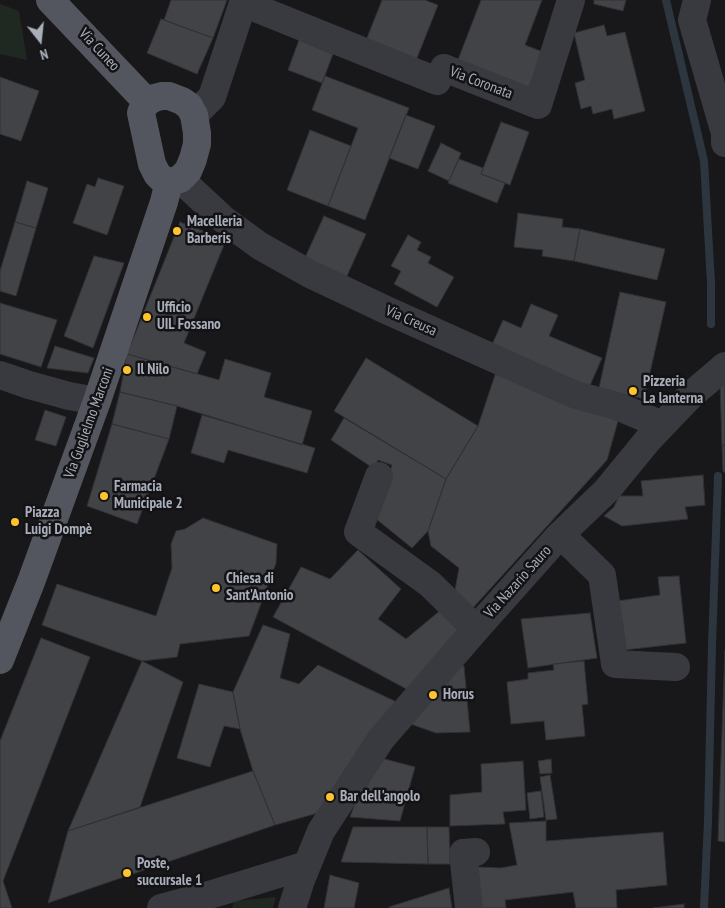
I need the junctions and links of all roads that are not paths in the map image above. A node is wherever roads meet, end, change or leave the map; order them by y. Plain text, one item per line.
1 (50, 0) edge
2 (571, 0) edge
3 (697, 0) edge
4 (244, 2) edge
5 (147, 102) junction
6 (194, 115) junction
7 (725, 143) edge
8 (175, 181) junction
9 (725, 366) edge
10 (0, 375) edge
11 (97, 401) junction
12 (662, 425) junction
13 (379, 476) dead end
14 (559, 536) junction
15 (8, 618) edge
16 (476, 629) junction
17 (0, 660) edge
18 (676, 668) dead end
19 (476, 852) dead end
20 (307, 865) junction
21 (214, 900) edge
22 (161, 908) edge
23 (292, 908) edge
24 (469, 908) edge

1 - 5 main road, Via Cuneo
2 - 4 street, Via Coronata
3 - 7 street
4 - 6 street, Via Coronata
5 - 6 main road
5 - 8 main road
6 - 8 main road
8 - 11 main road, Via Guglielmo Marconi
8 - 12 street, Via Creusa
9 - 12 street, Via Nazario Sauro
10 - 11 street
11 - 15 main road, Via Guglielmo Marconi
12 - 14 street, Via Nazario Sauro
13 - 16 street
14 - 16 street, Via Nazario Sauro
14 - 18 street
15 - 17 main road, Via Guglielmo Marconi
16 - 20 street, Via Nazario Sauro
19 - 24 street
20 - 21 street
20 - 23 street, Via Nazario Sauro
21 - 22 street

